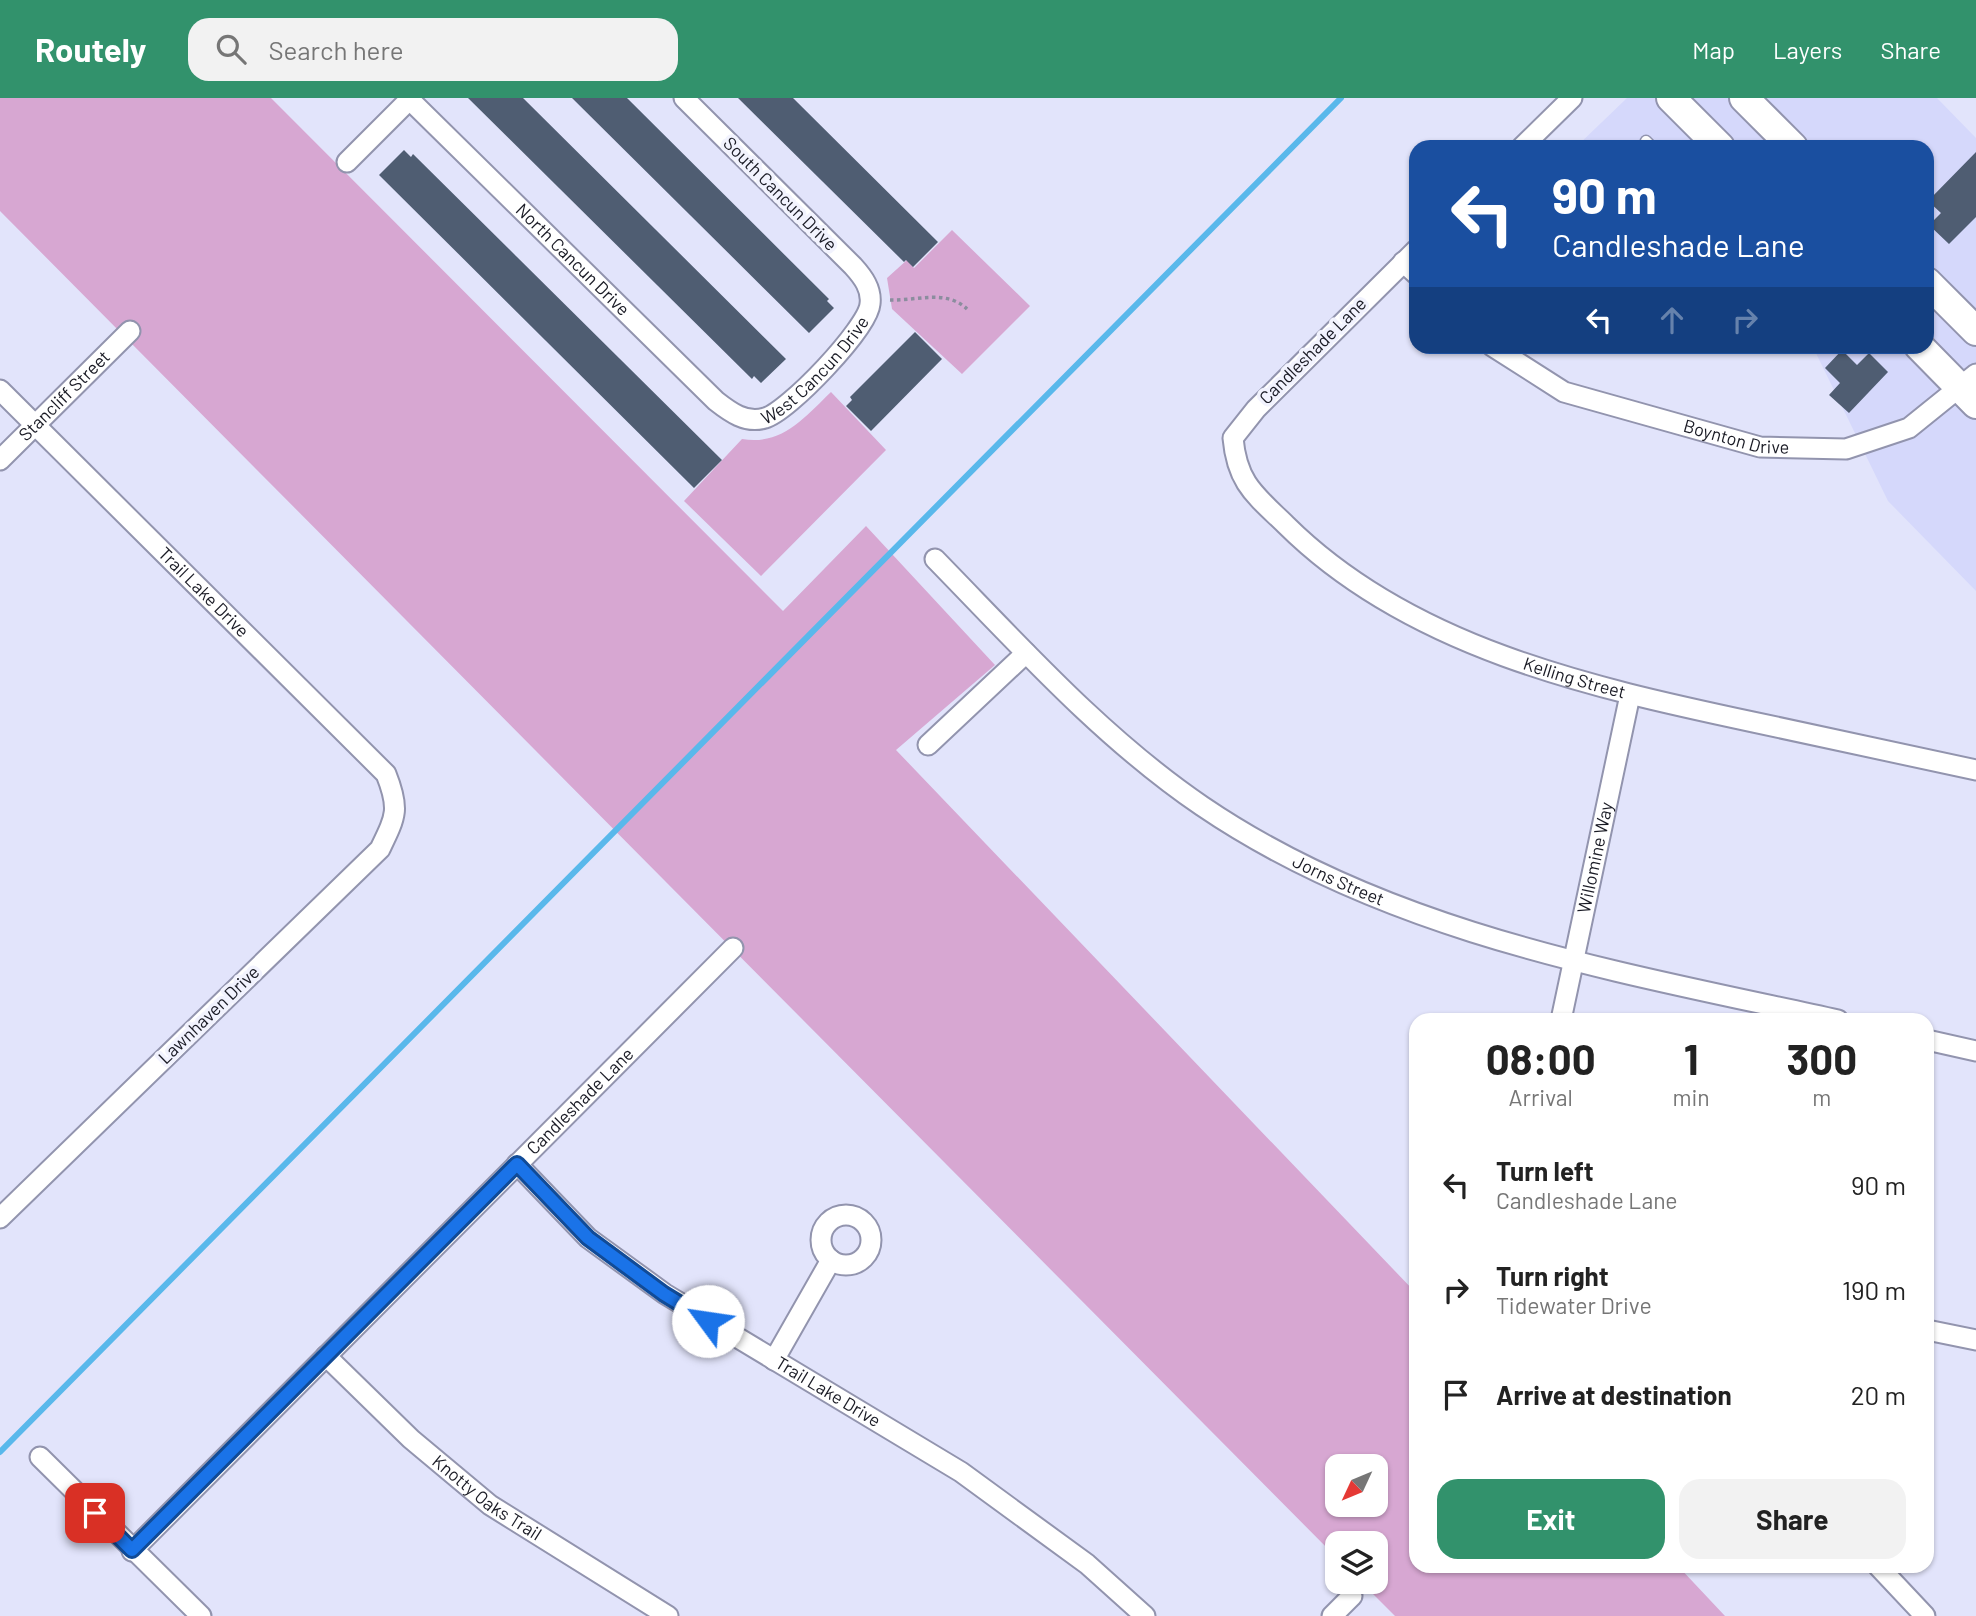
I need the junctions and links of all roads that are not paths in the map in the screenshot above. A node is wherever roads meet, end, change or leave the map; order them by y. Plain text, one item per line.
1 (684, 98) edge
2 (1572, 98) edge
3 (1671, 98) edge
4 (1744, 98) edge
5 (410, 99) edge
6 (1529, 140) edge
7 (1713, 140) edge
8 (1786, 140) edge
9 (347, 162) dead end
10 (1409, 264) edge
11 (1934, 289) edge
12 (870, 294) joint
13 (130, 331) dead end
14 (1976, 331) edge
15 (1504, 354) edge
16 (1929, 354) edge
17 (1971, 389) edge
18 (0, 390) edge
19 (738, 416) joint
20 (36, 425) junction
21 (0, 460) edge
22 (1235, 464) joint
23 (935, 559) dead end
24 (1026, 653) junction
25 (1630, 695) junction
26 (928, 745) dead end
27 (1976, 770) edge
28 (397, 800) joint
29 (733, 948) dead end
30 (1573, 962) junction
31 (1562, 1013) edge
32 (1806, 1013) edge
33 (1934, 1042) edge
34 (1976, 1051) edge
35 (517, 1164) junction
36 (0, 1218) edge
37 (831, 1260) dead end
38 (1934, 1331) edge
39 (1976, 1340) edge
40 (326, 1356) junction
41 (774, 1360) junction
42 (40, 1457) dead end
43 (132, 1550) junction
44 (1885, 1573) edge
45 (1352, 1596) dead end
46 (201, 1616) edge
47 (668, 1616) edge
48 (1145, 1616) edge
49 (1332, 1616) edge
50 (1925, 1616) edge

1 - 12 street, South Cancun Drive
2 - 6 street
3 - 7 main road
4 - 8 main road
5 - 9 street
5 - 19 street, North Cancun Drive
10 - 22 street, Candleshade Lane
11 - 14 main road
12 - 19 street, West Cancun Drive
13 - 20 street, Stancliff Street
15 - 17 street, Boynton Drive
16 - 17 main road
18 - 20 street, Trail Lake Drive
20 - 21 street, Stancliff Street
20 - 28 street, Trail Lake Drive
22 - 25 street, Kelling Street
23 - 24 street, Jorns Street
24 - 26 street
24 - 30 street, Jorns Street
25 - 27 street, Kelling Street
25 - 30 street, Willomine Way
28 - 36 street, Lawnhaven Drive
29 - 35 street, Candleshade Lane
30 - 31 street, Willomine Way
30 - 32 street, Jorns Street
33 - 34 street
35 - 40 street, Candleshade Lane
35 - 41 street, Trail Lake Drive
37 - 41 street
38 - 39 street
40 - 43 street, Candleshade Lane
40 - 47 street, Knotty Oaks Trail
41 - 48 street, Trail Lake Drive
42 - 43 street
43 - 46 street
44 - 50 street
45 - 49 street

